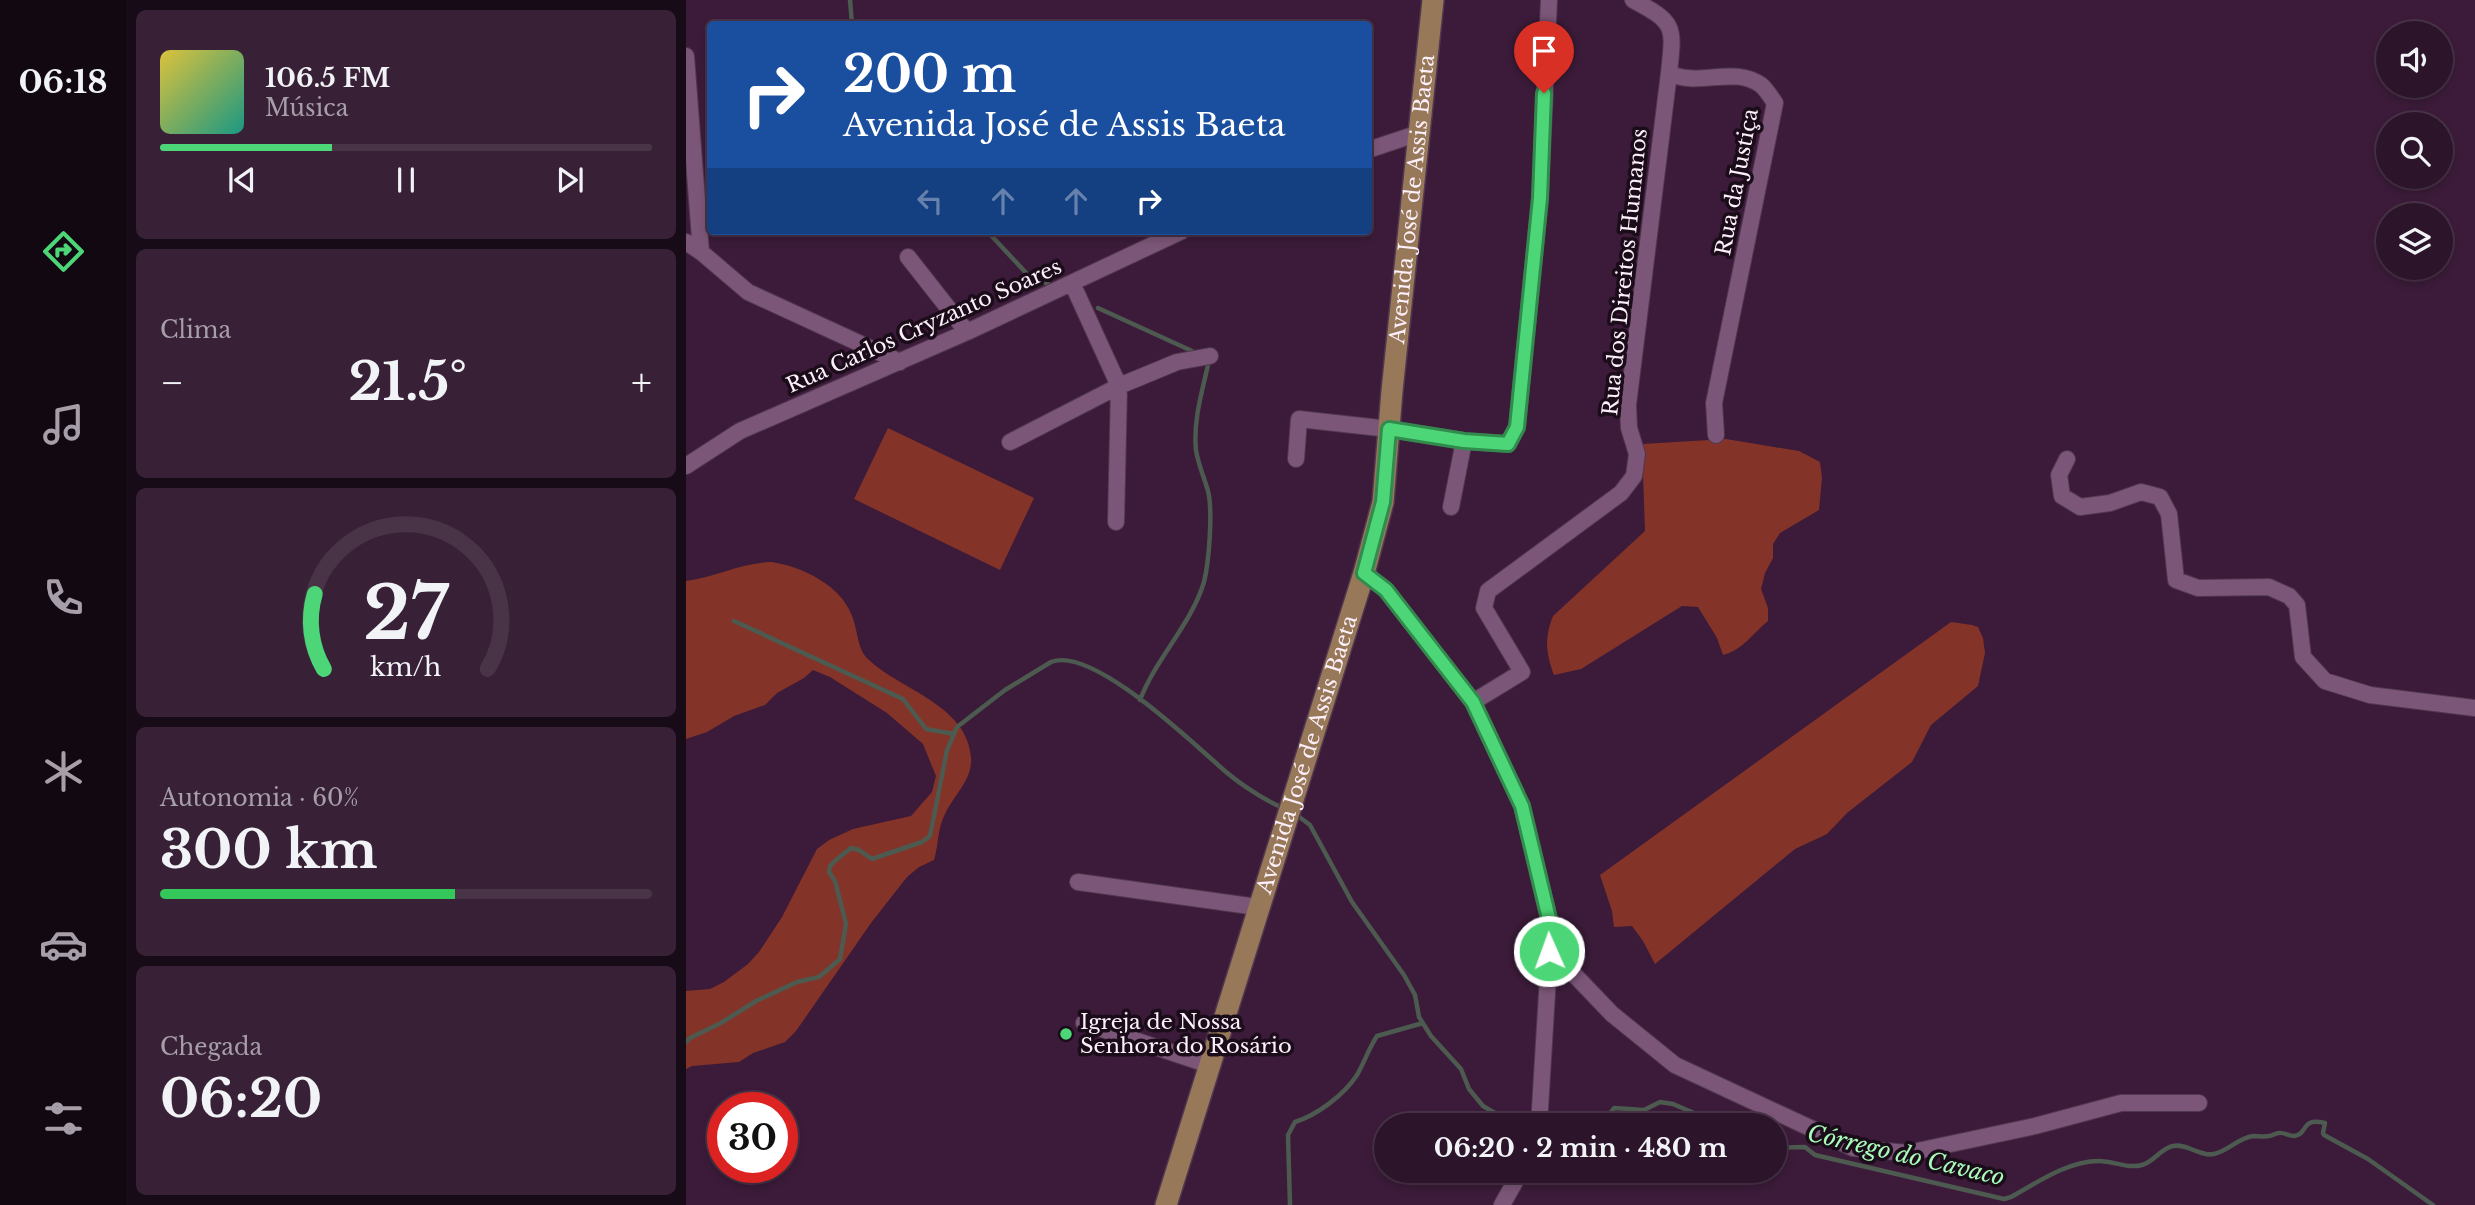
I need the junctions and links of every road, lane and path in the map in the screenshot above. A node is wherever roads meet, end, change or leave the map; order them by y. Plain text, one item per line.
1 (1433, 0) edge
2 (1549, 0) edge
3 (1633, 0) edge
4 (686, 56) edge
5 (1669, 73) junction
6 (1419, 133) junction
7 (1372, 149) edge
8 (1174, 235) edge
9 (686, 242) edge
10 (701, 252) junction
11 (908, 257) dead end
12 (1072, 283) junction
13 (967, 332) junction
14 (1210, 356) dead end
15 (900, 362) junction
16 (1119, 386) junction
17 (1389, 429) junction
18 (1716, 435) dead end
19 (1464, 441) junction
20 (1010, 442) dead end
21 (1296, 459) dead end
22 (2067, 459) dead end
23 (686, 466) edge
24 (1451, 507) dead end
25 (1116, 522) dead end
26 (1364, 573) junction
27 (1473, 702) junction
28 (2475, 708) edge
29 (1078, 883) dead end
30 (1258, 907) junction
31 (1551, 927) junction
32 (1084, 1023) dead end
33 (1209, 1065) junction
34 (2199, 1103) dead end
35 (1540, 1113) edge
36 (1514, 1183) edge
37 (1166, 1205) edge
38 (1502, 1205) edge

1 - 6 main road, Avenida José de Assis Baeta
2 - 19 street
3 - 5 street
4 - 10 street
5 - 18 street, Rua da Justiça
5 - 27 street, Rua dos Direitos Humanos
6 - 7 street
6 - 17 main road, Avenida José de Assis Baeta
8 - 12 street, Rua Carlos Cryzanto Soares
9 - 10 street
10 - 15 street
11 - 13 street
12 - 13 street, Rua Carlos Cryzanto Soares
12 - 16 street
13 - 15 street, Rua Carlos Cryzanto Soares
14 - 16 street
15 - 23 street, Rua Carlos Cryzanto Soares
16 - 20 street
16 - 25 street
17 - 19 street
17 - 21 street
17 - 26 main road, Avenida José de Assis Baeta
19 - 24 street
22 - 28 street
26 - 27 street
26 - 30 main road, Avenida José de Assis Baeta
27 - 31 street
29 - 30 street
30 - 33 main road, Avenida José de Assis Baeta
31 - 34 street
31 - 35 street
32 - 33 street
33 - 37 main road, Avenida José de Assis Baeta
36 - 38 street

